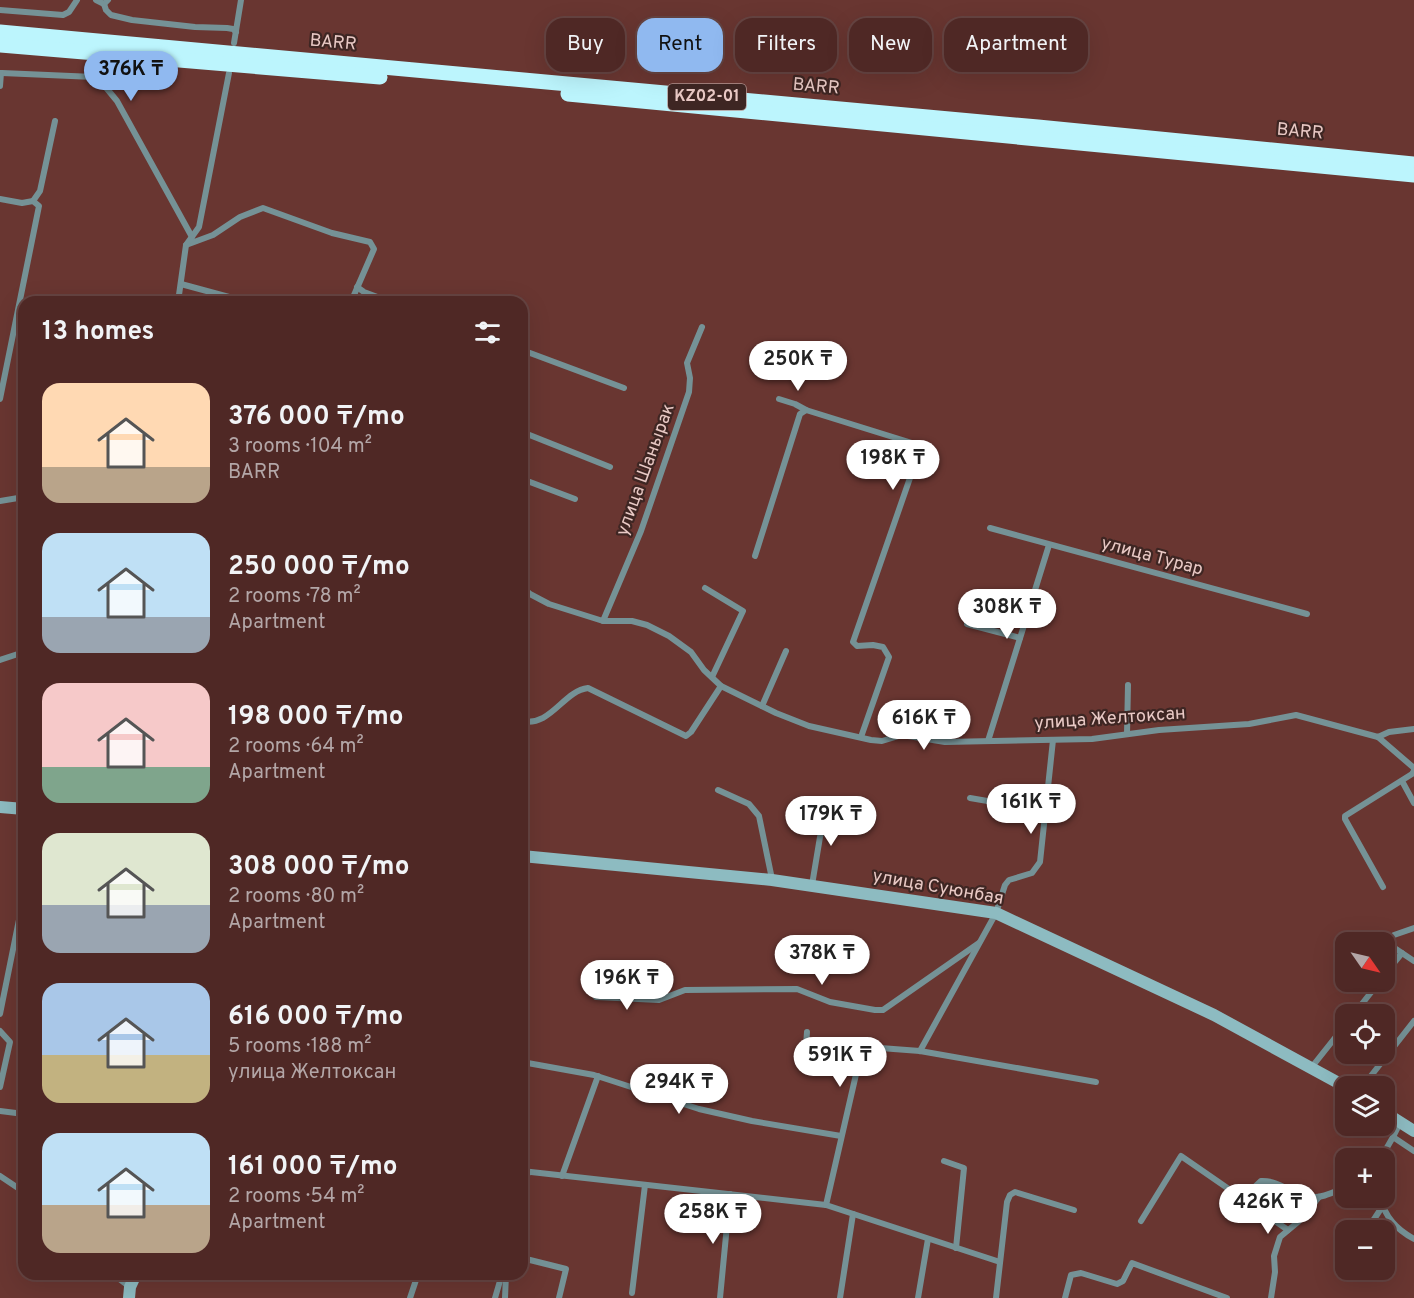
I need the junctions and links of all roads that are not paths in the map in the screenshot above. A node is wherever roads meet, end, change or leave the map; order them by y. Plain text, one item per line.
1 (77, 0) edge
2 (96, 0) edge
3 (241, 0) edge
4 (106, 2) edge
5 (0, 10) edge
6 (0, 32) edge
7 (236, 33) junction
8 (234, 43) dead end
9 (0, 45) edge
10 (1, 73) edge
11 (229, 73) dead end
12 (0, 86) edge
13 (55, 122) dead end
14 (1414, 164) edge
15 (1414, 175) edge
16 (0, 199) edge
17 (33, 201) junction
18 (192, 237) junction
19 (186, 245) junction
20 (181, 284) junction
21 (357, 287) junction
22 (21, 296) edge
23 (179, 296) edge
24 (226, 296) edge
25 (353, 296) edge
26 (375, 296) edge
27 (18, 310) edge
28 (702, 327) dead end
29 (528, 352) edge
30 (624, 388) dead end
31 (0, 399) edge
32 (779, 399) dead end
33 (806, 410) junction
34 (528, 434) edge
35 (610, 467) dead end
36 (528, 481) edge
37 (18, 498) edge
38 (575, 499) dead end
39 (0, 501) edge
40 (990, 528) dead end
41 (1049, 545) junction
42 (755, 556) dead end
43 (705, 588) dead end
44 (528, 592) edge
45 (1307, 614) dead end
46 (603, 621) junction
47 (968, 624) dead end
48 (1020, 638) junction
49 (786, 651) dead end
50 (18, 654) edge
51 (0, 660) edge
52 (712, 677) junction
53 (1128, 685) dead end
54 (721, 686) junction
55 (762, 706) junction
56 (528, 721) edge
57 (1414, 729) edge
58 (1127, 734) junction
59 (861, 737) junction
60 (1378, 737) junction
61 (1053, 740) junction
62 (988, 741) junction
63 (1414, 771) edge
64 (1402, 780) junction
65 (718, 790) dead end
66 (970, 798) dead end
67 (1414, 803) edge
68 (829, 804) dead end
69 (0, 807) edge
70 (18, 808) edge
71 (1045, 811) junction
72 (528, 857) edge
73 (772, 880) junction
74 (812, 885) junction
75 (1383, 887) dead end
76 (996, 913) junction
77 (1414, 928) edge
78 (18, 936) edge
79 (979, 943) junction
80 (1402, 953) junction
81 (1414, 961) edge
82 (1395, 962) edge
83 (1371, 992) edge
84 (596, 997) dead end
85 (1362, 1004) edge
86 (0, 1010) edge
87 (1414, 1021) edge
88 (0, 1031) edge
89 (807, 1032) dead end
90 (1335, 1038) edge
91 (867, 1047) junction
92 (920, 1051) junction
93 (528, 1063) edge
94 (1311, 1068) junction
95 (598, 1076) junction
96 (1372, 1076) edge
97 (1335, 1081) edge
98 (1096, 1082) dead end
99 (0, 1087) edge
100 (0, 1111) edge
101 (18, 1113) edge
102 (1395, 1119) edge
103 (1400, 1122) junction
104 (1414, 1131) edge
105 (841, 1136) junction
106 (1393, 1137) junction
107 (1387, 1148) edge
108 (1414, 1151) edge
109 (944, 1161) dead end
110 (528, 1172) edge
111 (0, 1176) edge
112 (562, 1176) junction
113 (645, 1185) junction
114 (18, 1188) edge
115 (1335, 1191) edge
116 (730, 1194) junction
117 (1319, 1197) junction
118 (1242, 1199) junction
119 (826, 1205) junction
120 (1383, 1208) edge
121 (1074, 1210) dead end
122 (853, 1214) junction
123 (1141, 1221) dead end
124 (1288, 1230) junction
125 (928, 1239) junction
126 (1414, 1239) edge
127 (956, 1248) junction
128 (528, 1260) edge
129 (1000, 1262) junction
130 (118, 1280) edge
131 (416, 1280) edge
132 (502, 1280) edge
133 (504, 1280) edge
134 (130, 1292) edge
135 (632, 1293) dead end
136 (410, 1298) edge
137 (495, 1298) edge
138 (505, 1298) edge
139 (559, 1298) edge
140 (720, 1298) edge
141 (840, 1298) edge
142 (918, 1298) edge
143 (996, 1298) edge
144 (1065, 1298) edge
145 (1227, 1298) edge
146 (1271, 1298) edge

1 - 5 street
2 - 4 street
3 - 7 street
4 - 7 street
6 - 14 highway, BARR / KZ02-01
7 - 8 street
9 - 15 highway, BARR / KZ02-01
10 - 12 street
10 - 18 street
11 - 18 street
13 - 17 street
16 - 17 street
17 - 22 street
18 - 19 street
19 - 20 street
19 - 21 street
20 - 23 street
20 - 24 street
21 - 25 street
21 - 26 street
27 - 31 street
28 - 46 street, улица Шанырак
29 - 30 street
32 - 33 street
33 - 42 street
33 - 59 street
34 - 35 street
36 - 38 street
37 - 39 street
40 - 41 street, улица Турар
41 - 45 street, улица Турар
41 - 48 street
43 - 52 street
44 - 46 street, улица Желтоксан
46 - 52 street, улица Желтоксан
47 - 48 street
48 - 62 street
49 - 55 street
50 - 51 street
52 - 54 street, улица Желтоксан
53 - 58 street
54 - 55 street, улица Желтоксан
54 - 56 street
55 - 59 street, улица Желтоксан
57 - 60 street, улица Желтоксан
58 - 60 street, улица Желтоксан
58 - 61 street, улица Желтоксан
59 - 62 street, улица Желтоксан
60 - 63 street
61 - 62 street, улица Желтоксан
61 - 71 street
63 - 64 street
64 - 67 street
64 - 75 street
65 - 73 street
66 - 71 street
68 - 74 street
69 - 70 main road
71 - 76 street
72 - 73 main road, улица Суюнбая
73 - 74 main road, улица Суюнбая
74 - 76 main road, улица Суюнбая
76 - 79 street
76 - 94 main road, улица Суюнбая
77 - 80 street
78 - 86 street
79 - 84 street
79 - 92 street
80 - 81 street
80 - 82 street
83 - 85 street
87 - 96 street
88 - 99 street
89 - 91 street
90 - 94 street
91 - 92 street
91 - 105 street
92 - 98 street
93 - 95 street
94 - 97 main road, улица Суюнбая
95 - 105 street
95 - 112 street
100 - 101 street
102 - 103 main road
103 - 104 main road
103 - 106 street
105 - 119 street
106 - 107 street
106 - 108 street
109 - 127 street
110 - 112 street
111 - 114 street
112 - 113 street
113 - 116 street
113 - 135 street
115 - 117 street
116 - 119 street
116 - 140 street
117 - 118 street
117 - 124 street
118 - 123 street
118 - 124 street
119 - 122 street
120 - 126 street
121 - 129 street
122 - 125 street
122 - 141 street
124 - 146 street
125 - 127 street
125 - 142 street
127 - 129 street
128 - 139 street
129 - 143 street
130 - 134 street
131 - 136 street
132 - 137 street
133 - 138 street
144 - 145 street

